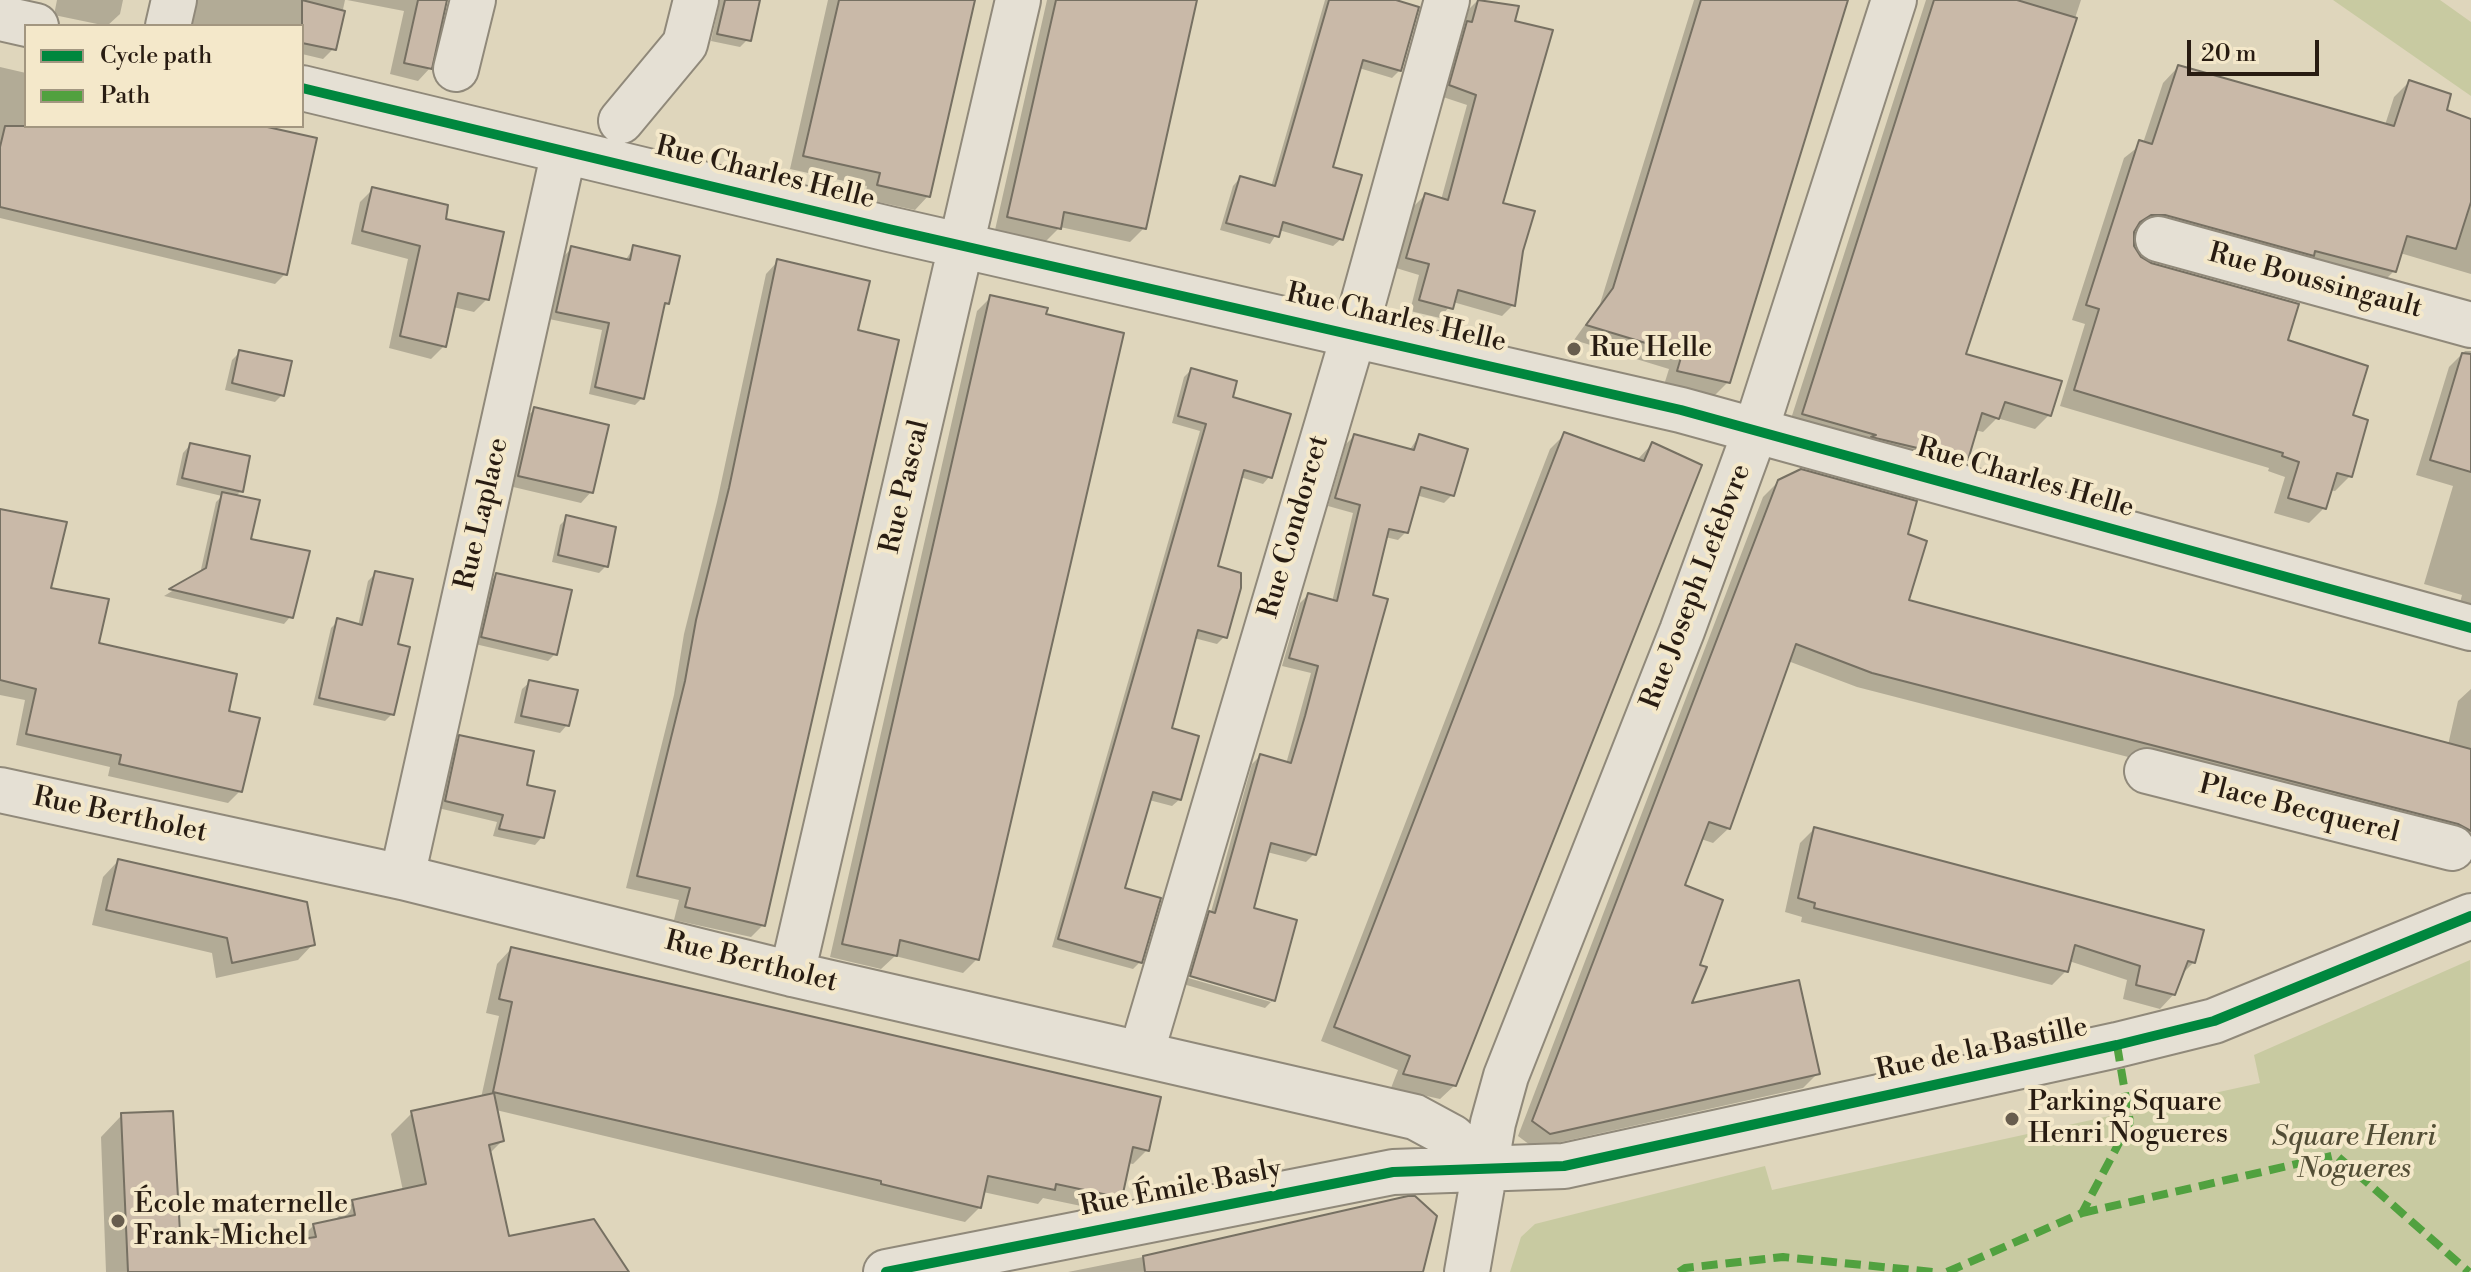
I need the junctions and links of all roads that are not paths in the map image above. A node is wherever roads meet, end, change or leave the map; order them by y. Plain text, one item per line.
1 (174, 0) edge
2 (473, 0) edge
3 (696, 0) edge
4 (1018, 0) edge
5 (1447, 0) edge
6 (1894, 0) edge
7 (0, 18) edge
8 (27, 24) edge
9 (168, 24) edge
10 (456, 69) dead end
11 (304, 88) edge
12 (621, 121) dead end
13 (564, 151) junction
14 (2158, 239) dead end
15 (962, 243) junction
16 (2471, 325) edge
17 (1353, 334) junction
18 (1756, 429) junction
19 (2471, 628) edge
20 (2147, 771) dead end
21 (0, 790) edge
22 (2452, 848) dead end
23 (402, 877) junction
24 (2471, 916) edge
25 (792, 974) junction
26 (1141, 1054) junction
27 (1486, 1169) junction
28 (886, 1272) edge
29 (1467, 1272) edge

1 - 9 street
2 - 10 street
3 - 12 street
4 - 15 street, Rue Pascal
5 - 17 street, Rue Condorcet
6 - 18 street, Rue Joseph Lefebvre
7 - 8 street
11 - 13 street, Rue Charles Helle
13 - 15 street, Rue Charles Helle
13 - 23 street, Rue Laplace
14 - 16 street, Rue Boussingault
15 - 17 street, Rue Charles Helle
15 - 25 street, Rue Pascal
17 - 18 street, Rue Charles Helle
17 - 26 street, Rue Condorcet
18 - 19 street, Rue Charles Helle
18 - 27 street, Rue Joseph Lefebvre
20 - 22 street, Place Becquerel
21 - 23 street, Rue Bertholet
23 - 25 street, Rue Bertholet
24 - 27 street, Rue de la Bastille
25 - 26 street, Rue Bertholet
26 - 27 street, Rue Bertholet
27 - 28 street, Rue Émile Basly
27 - 29 street, Rue Joseph Lefebvre

